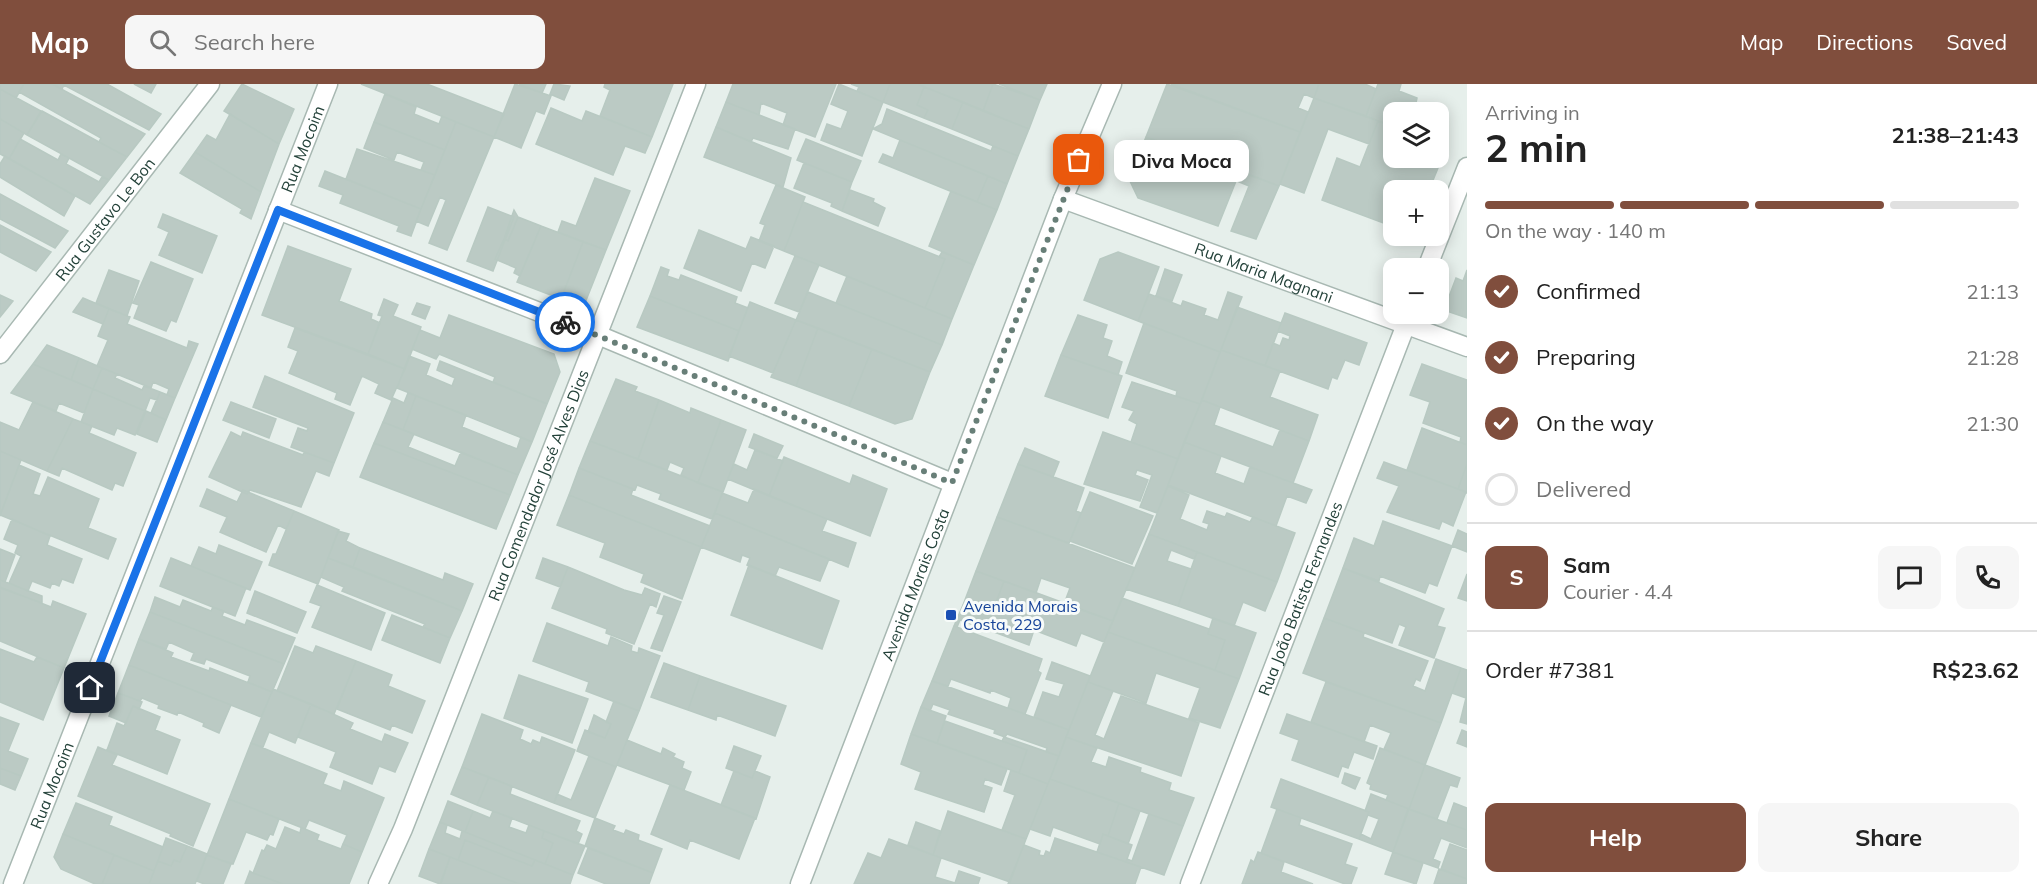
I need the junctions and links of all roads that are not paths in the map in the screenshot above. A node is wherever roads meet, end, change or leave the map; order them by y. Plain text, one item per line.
1 (210, 84) edge
2 (328, 84) edge
3 (696, 84) edge
4 (1112, 84) edge
5 (1467, 167) edge
6 (1063, 199) junction
7 (278, 210) junction
8 (1431, 258) edge
9 (1383, 310) edge
10 (1406, 324) edge
11 (1419, 324) edge
12 (598, 335) junction
13 (1467, 347) edge
14 (0, 354) edge
15 (952, 483) junction
16 (13, 884) edge
17 (378, 884) edge
18 (800, 884) edge
19 (1190, 884) edge

1 - 14 street, Rua Gustavo Le Bon
2 - 7 street, Rua Mocoim
3 - 12 street, Rua Comendador José Alves Dias
4 - 6 street, Avenida Morais Costa
5 - 8 street
6 - 9 street, Rua Maria Magnani
6 - 15 street, Avenida Morais Costa
7 - 12 street
7 - 16 street, Rua Mocoim
10 - 19 street, Rua João Batista Fernandes
11 - 13 street, Rua Maria Magnani
12 - 15 street
12 - 17 street, Rua Comendador José Alves Dias
15 - 18 street, Avenida Morais Costa

